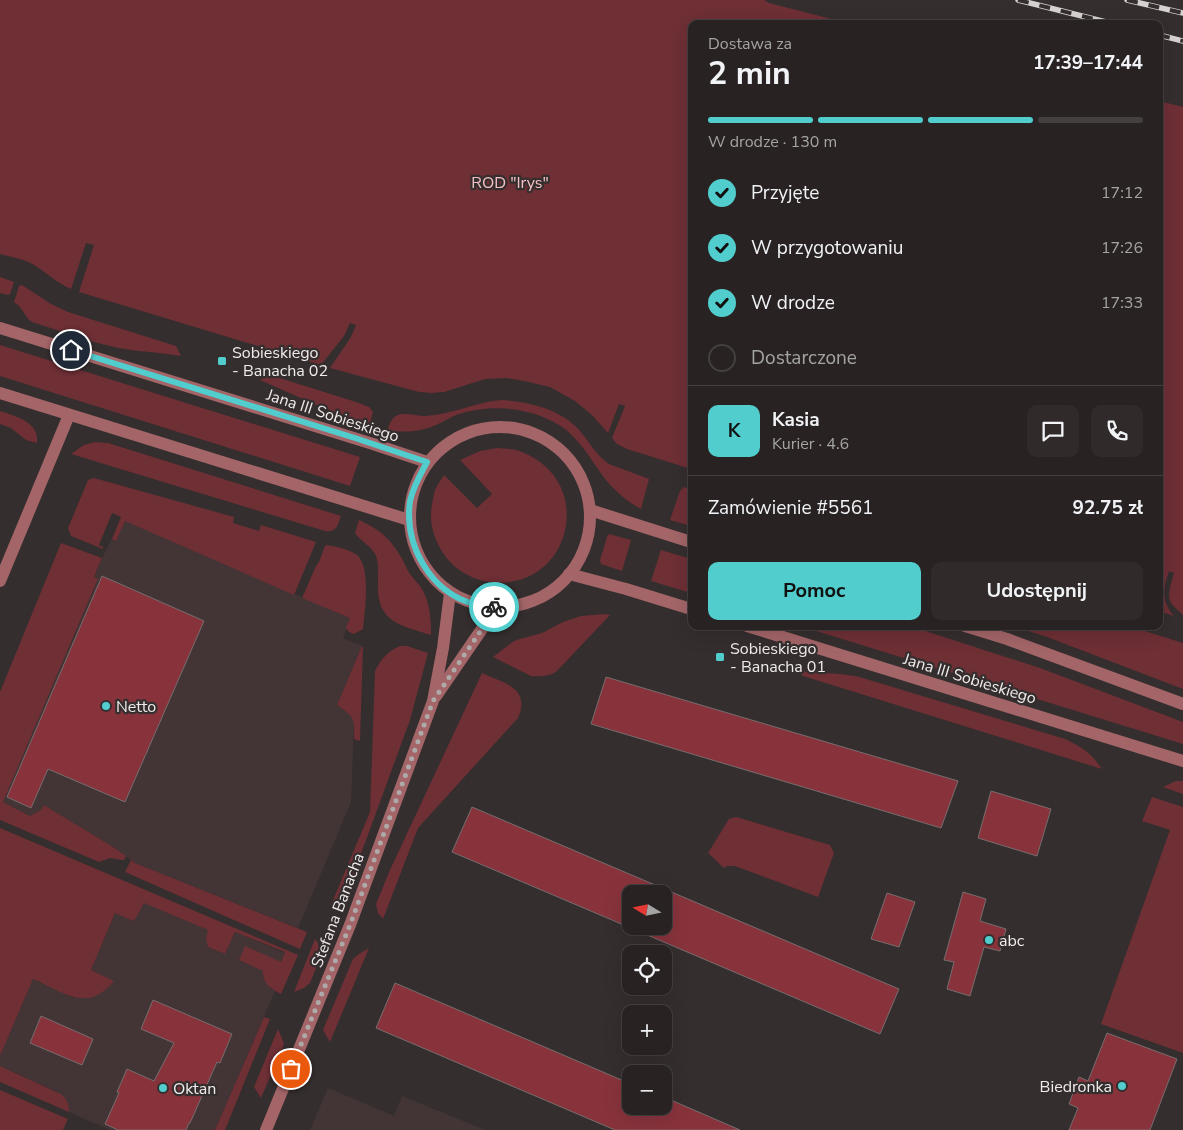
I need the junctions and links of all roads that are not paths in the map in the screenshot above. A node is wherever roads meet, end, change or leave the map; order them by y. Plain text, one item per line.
1 (0, 328) edge
2 (0, 393) edge
3 (69, 415) junction
4 (427, 462) junction
5 (590, 510) junction
6 (409, 520) junction
7 (688, 541) edge
8 (569, 574) junction
9 (0, 581) edge
10 (450, 593) junction
11 (499, 608) junction
12 (688, 608) edge
13 (760, 630) edge
14 (977, 630) edge
15 (433, 701) junction
16 (1183, 704) edge
17 (1183, 761) edge
18 (266, 1130) edge

1 - 4 street, Jana III Sobieskiego
2 - 3 street
3 - 6 street
3 - 9 street
4 - 5 street
4 - 6 street
5 - 7 street
5 - 8 street
6 - 10 street
8 - 11 street
8 - 12 street
10 - 11 street
10 - 15 street, Stefana Banacha
11 - 15 street, Stefana Banacha
13 - 17 street, Jana III Sobieskiego
14 - 16 street
15 - 18 street, Stefana Banacha

